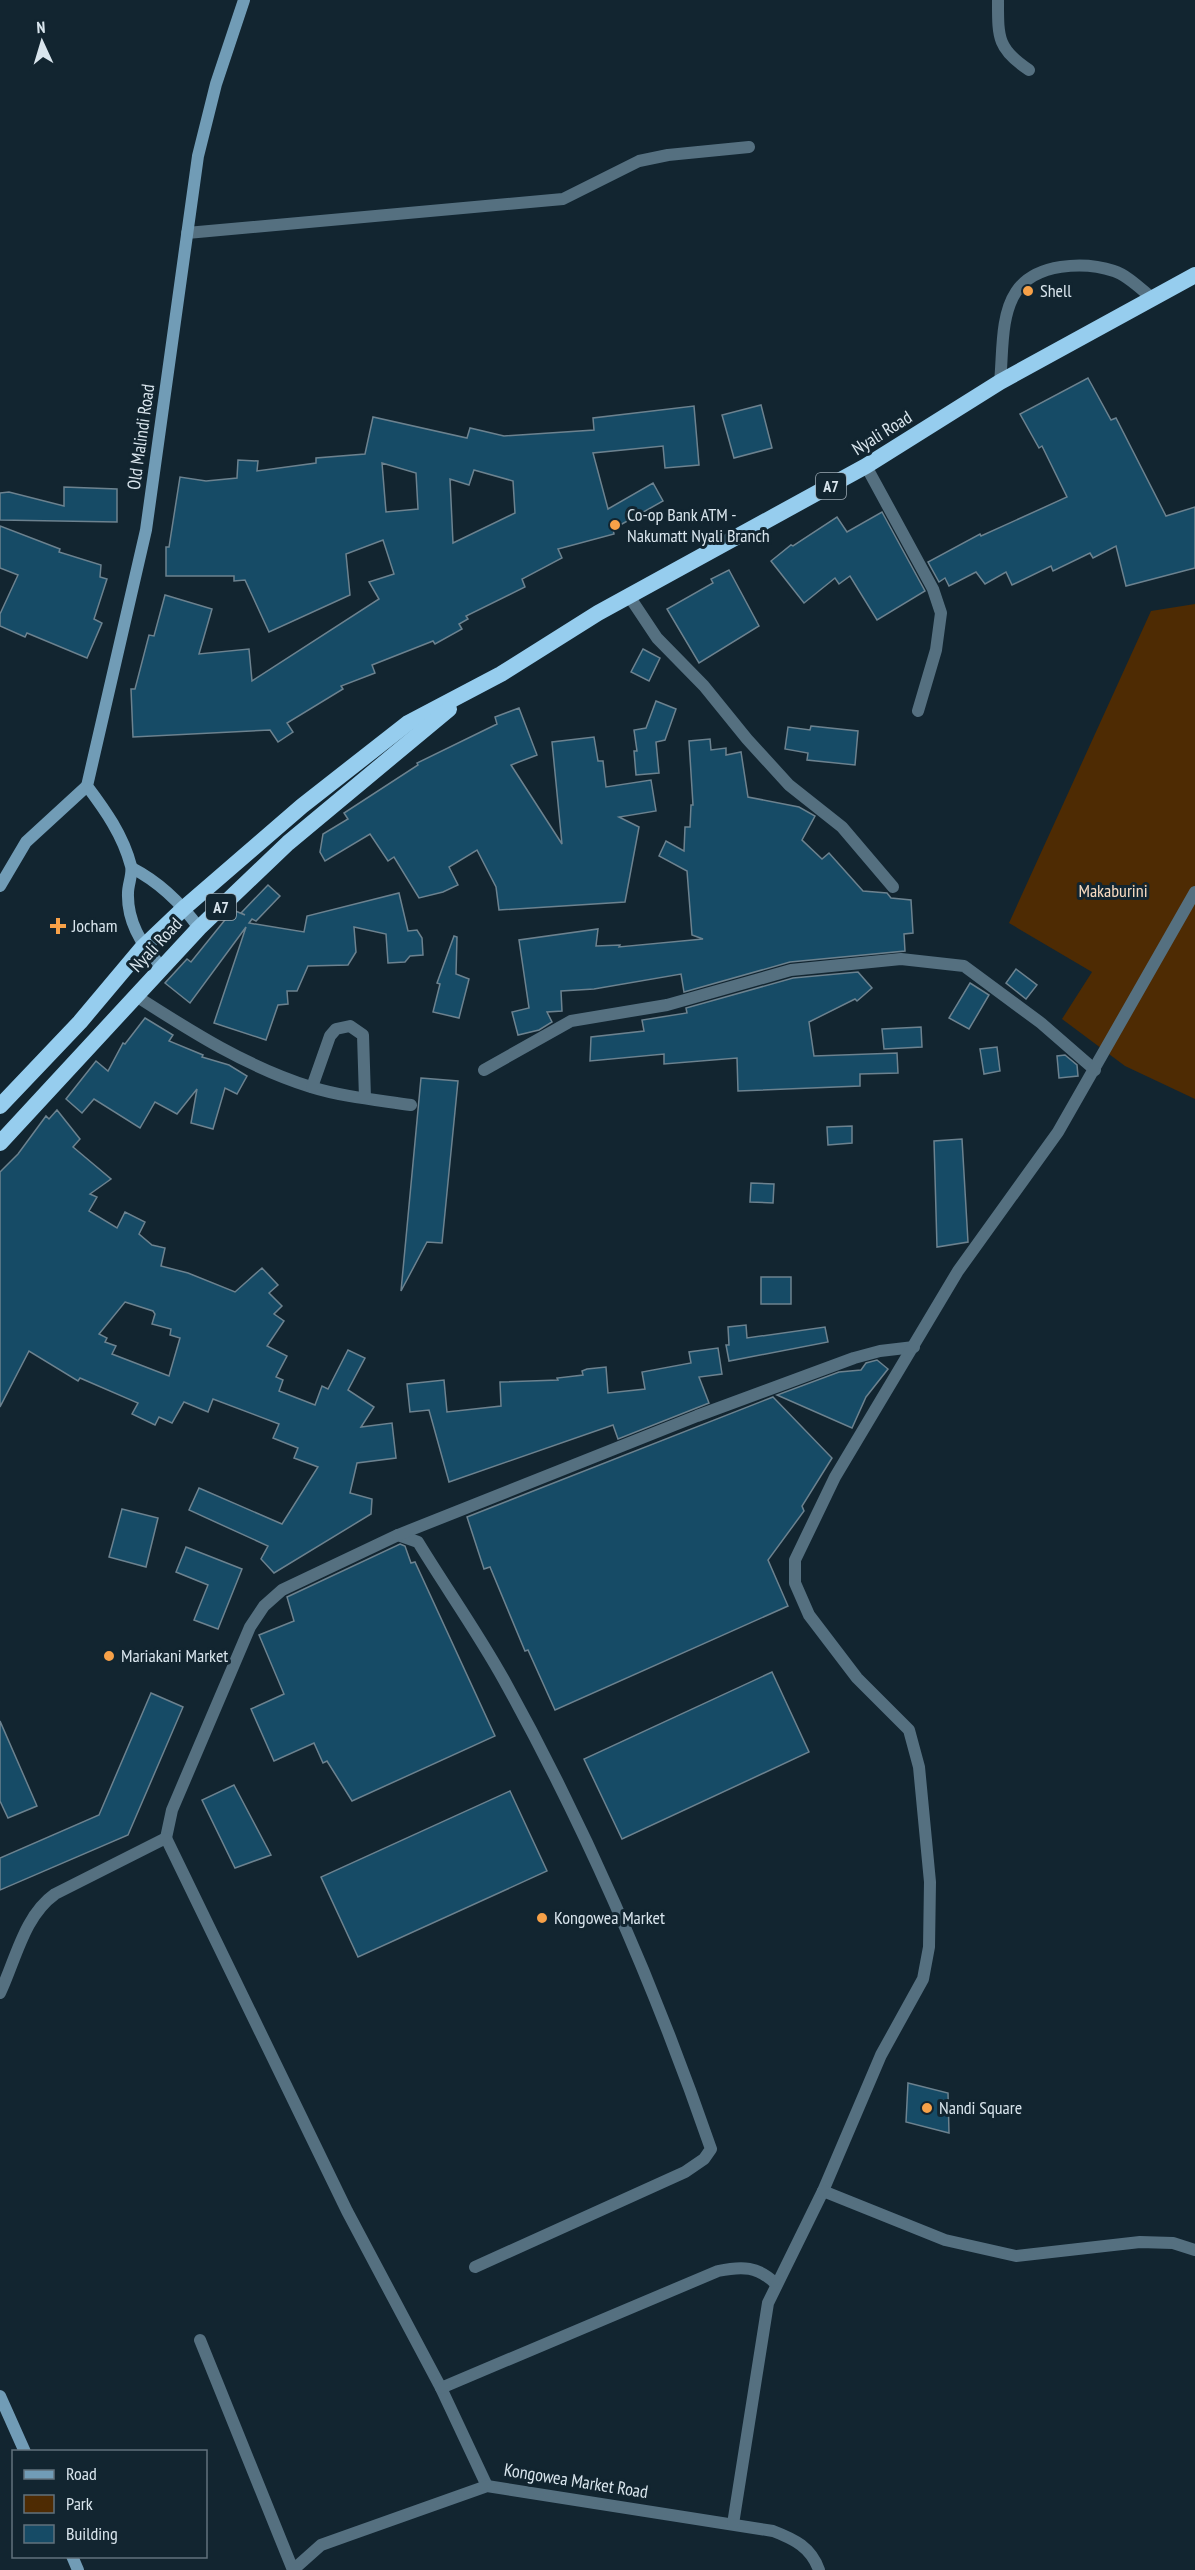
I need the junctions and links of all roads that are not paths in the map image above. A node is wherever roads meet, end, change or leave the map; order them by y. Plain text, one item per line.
1 (244, 0) edge
2 (998, 0) edge
3 (1029, 70) dead end
4 (748, 147) dead end
5 (187, 233) junction
6 (1195, 275) edge
7 (1152, 298) junction
8 (1000, 382) junction
9 (866, 466) junction
10 (628, 596) junction
11 (465, 694) junction
12 (918, 711) dead end
13 (87, 786) junction
14 (132, 868) junction
15 (0, 886) edge
16 (893, 887) dead end
17 (1195, 892) edge
18 (184, 908) junction
19 (199, 928) junction
20 (143, 947) junction
21 (161, 966) junction
22 (136, 996) junction
23 (484, 1070) dead end
24 (1095, 1070) junction
25 (312, 1087) junction
26 (365, 1098) junction
27 (411, 1105) dead end
28 (0, 1106) edge
29 (0, 1143) edge
30 (914, 1347) junction
31 (398, 1536) junction
32 (166, 1838) junction
33 (0, 1993) edge
34 (823, 2191) junction
35 (1195, 2250) edge
36 (475, 2267) dead end
37 (776, 2284) junction
38 (200, 2340) dead end
39 (441, 2388) junction
40 (0, 2396) edge
41 (25, 2450) edge
42 (487, 2486) junction
43 (733, 2524) junction
44 (294, 2570) edge
45 (819, 2570) edge

1 - 5 main road, Old Malindi Road
2 - 3 street
4 - 5 street
5 - 13 main road, Old Malindi Road
6 - 7 highway, Nyali Road / A7
7 - 8 highway, Nyali Road / A7
7 - 8 street
8 - 9 highway, Nyali Road / A7
9 - 10 highway, Nyali Road / A7
9 - 12 street
10 - 11 highway, Nyali Road / A7
10 - 16 street
11 - 18 highway, Nyali Road / A7
11 - 19 highway, Nyali Road / A7
13 - 14 main road
13 - 15 main road
14 - 18 main road
14 - 20 main road
17 - 24 street
18 - 19 main road
18 - 20 highway, Nyali Road / A7
19 - 21 highway, Nyali Road / A7
20 - 21 main road
20 - 28 highway, Nyali Road / A7
21 - 22 highway, Nyali Road / A7
22 - 25 street
22 - 29 highway, Nyali Road / A7
23 - 24 street
24 - 30 street
25 - 26 street
25 - 26 street
26 - 27 street
30 - 31 street
30 - 34 street
31 - 32 street
31 - 36 street
32 - 33 street
32 - 39 street
34 - 35 street
34 - 37 street
37 - 39 street
37 - 43 street
38 - 44 street
39 - 42 street
40 - 41 main road
42 - 43 street, Kongowea Market Road
42 - 44 street, Kongowea Market Road
43 - 45 street, Kongowea Market Road

